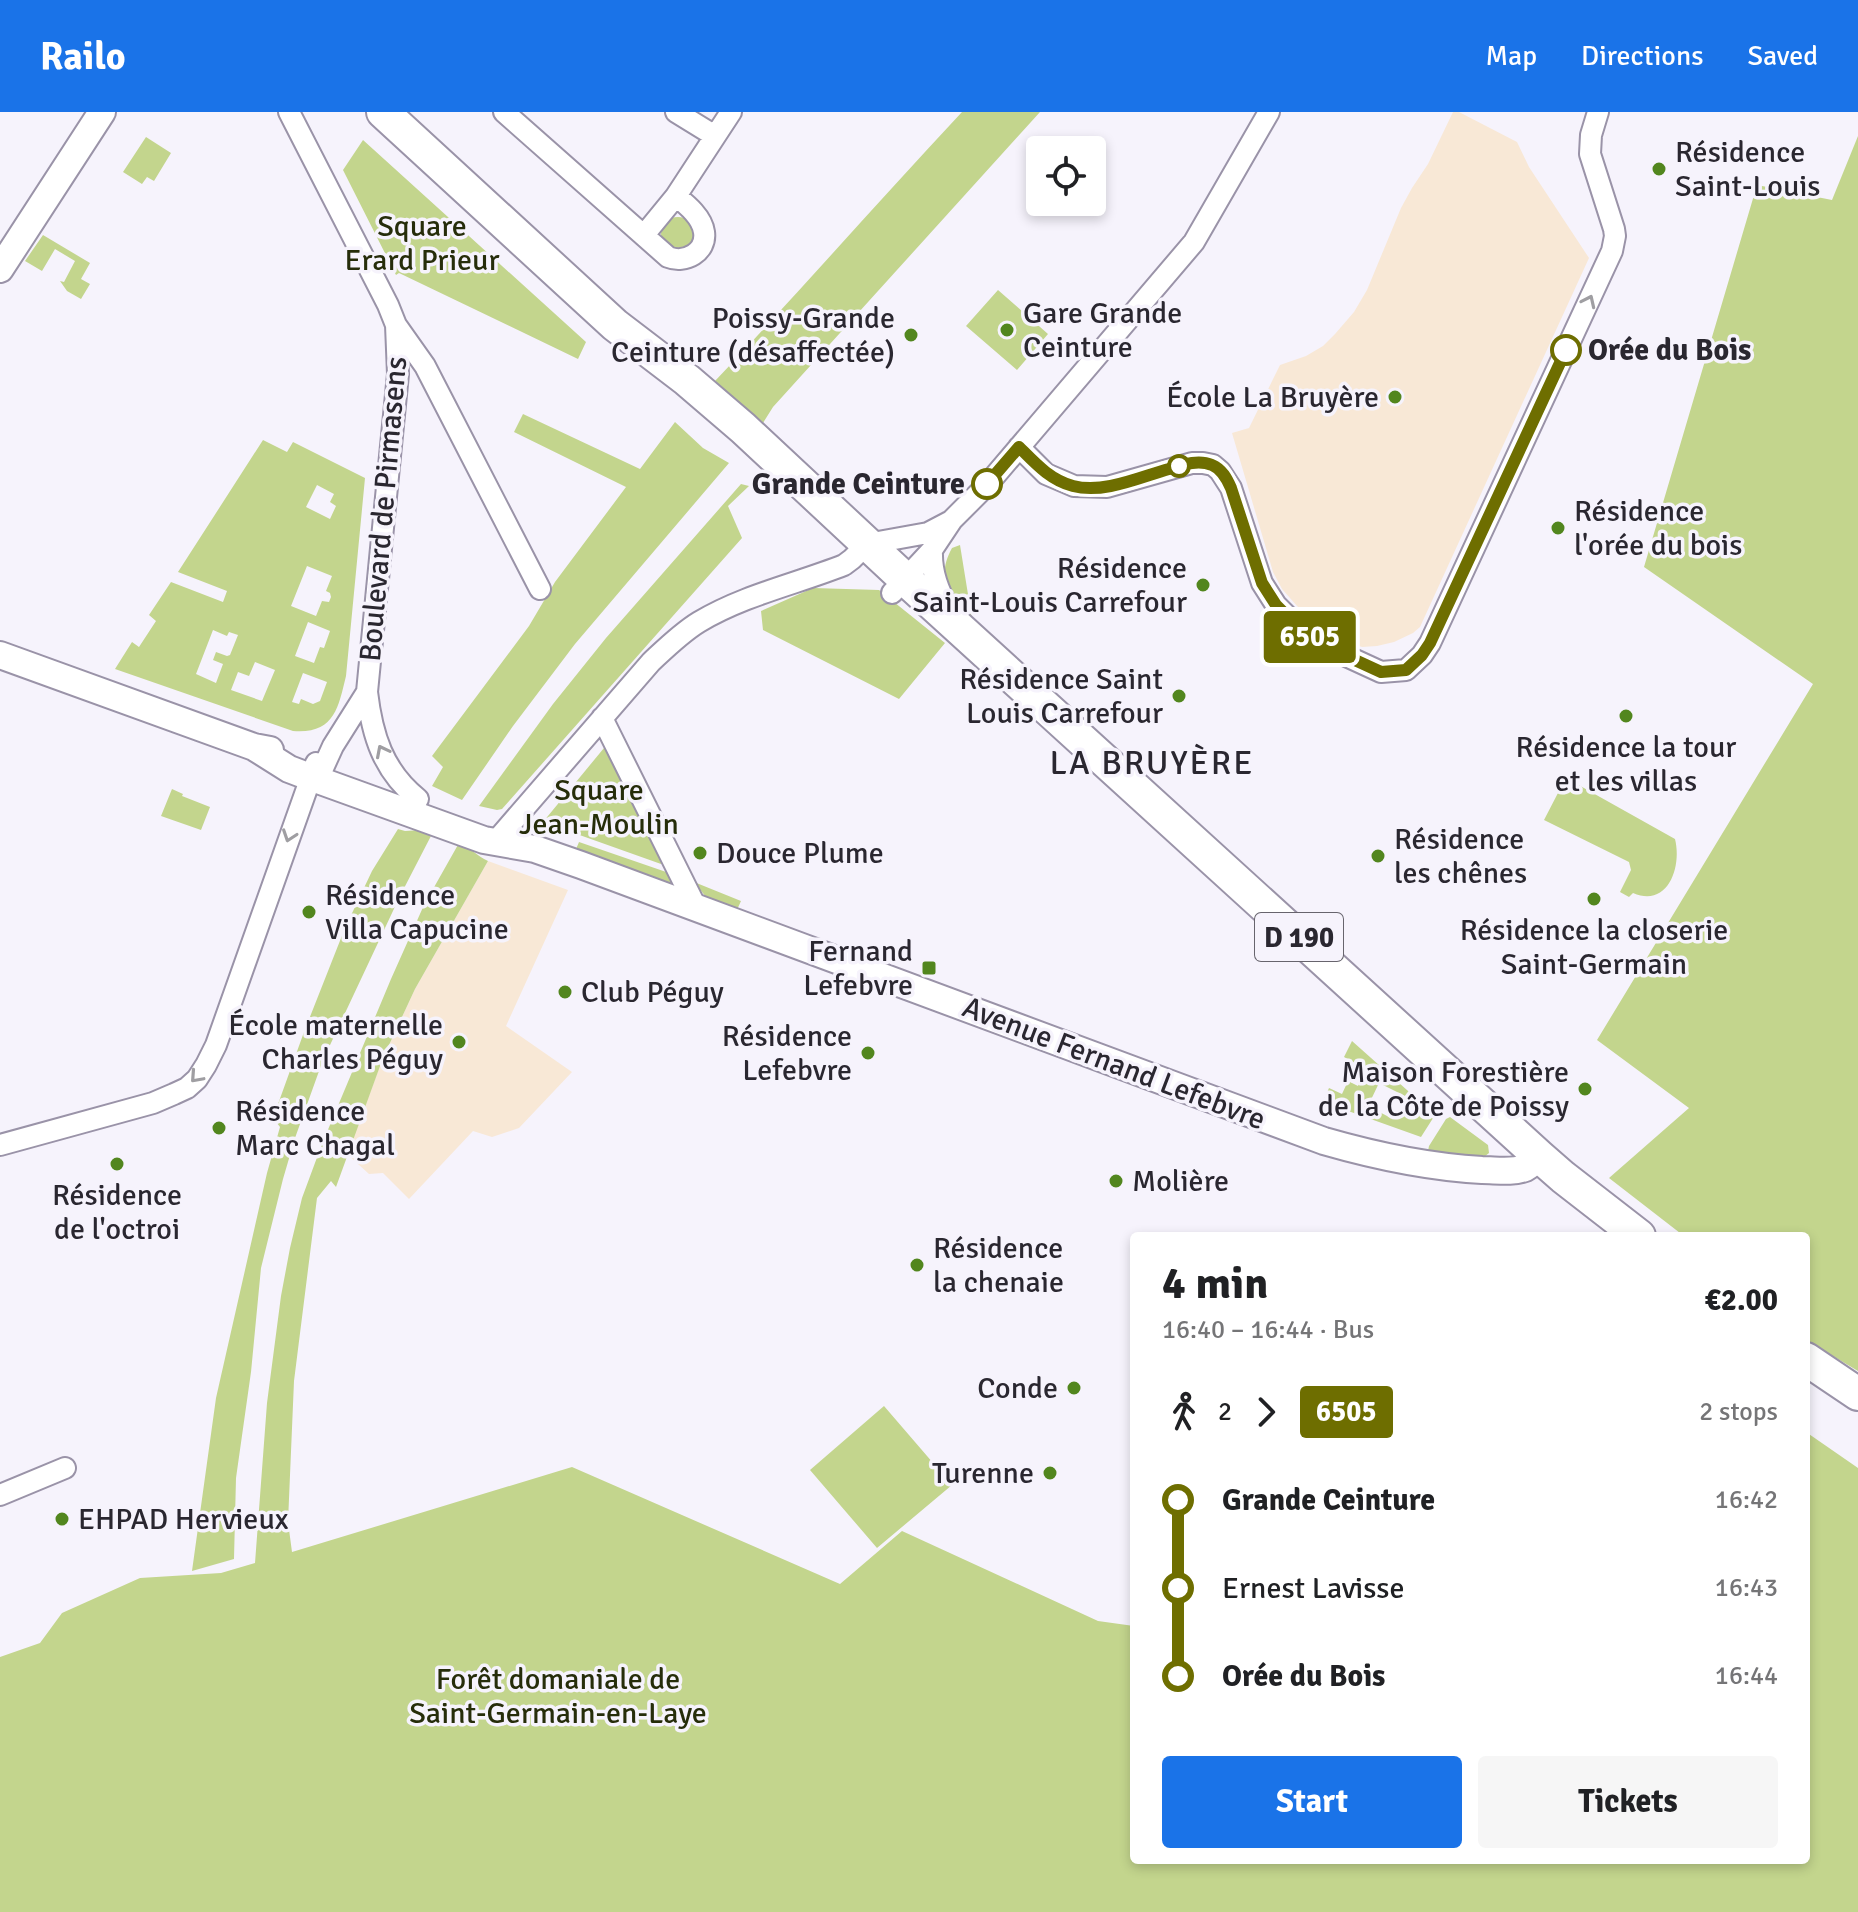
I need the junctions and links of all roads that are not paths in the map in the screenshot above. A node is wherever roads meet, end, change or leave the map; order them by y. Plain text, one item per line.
1 (102, 112) edge
2 (289, 112) edge
3 (383, 112) edge
4 (504, 112) edge
5 (676, 112) edge
6 (731, 112) edge
7 (1269, 112) edge
8 (1598, 112) edge
9 (715, 136) junction
10 (676, 196) junction
11 (644, 235) junction
12 (0, 269) edge
13 (396, 325) junction
14 (615, 325) junction
15 (1019, 447) junction
16 (930, 541) junction
17 (880, 569) junction
18 (540, 589) dead end
19 (955, 624) junction
20 (0, 655) edge
21 (367, 692) junction
22 (602, 718) junction
23 (317, 771) junction
24 (418, 799) junction
25 (499, 837) junction
26 (696, 907) junction
27 (0, 1145) edge
28 (1533, 1162) junction
29 (1606, 1232) edge
30 (1634, 1232) edge
31 (1810, 1362) edge
32 (1810, 1384) edge
33 (1858, 1394) edge
34 (1858, 1415) edge
35 (65, 1468) dead end
36 (0, 1495) edge

1 - 12 street
2 - 13 street, Boulevard de Pirmasens
3 - 14 main road, D 190
4 - 11 street
5 - 9 street
6 - 9 street
7 - 15 street
15 -> 8 street
9 - 10 street
10 - 11 street
10 - 11 street
13 - 18 street
13 - 21 street, Boulevard de Pirmasens
14 - 17 main road, D 190
14 - 17 main road, D 190
15 - 16 street
16 - 17 street
16 - 17 street
16 - 19 street
17 - 19 main road, D 190
17 - 22 street
17 - 28 main road, D 190
19 - 28 main road, D 190
20 - 23 street, Avenue Fernand Lefebvre
21 - 23 street, Boulevard de Pirmasens
24 -> 21 street, Boulevard de Pirmasens
22 - 25 street
22 - 26 street
23 - 24 street, Avenue Fernand Lefebvre
23 - 25 street, Avenue Fernand Lefebvre
23 -> 27 street, Boulevard de Pirmasens
24 - 25 street, Avenue Fernand Lefebvre
25 - 26 street, Avenue Fernand Lefebvre
26 - 28 street, Avenue Fernand Lefebvre
28 - 29 main road, D 190
28 - 30 main road, D 190
31 - 33 main road
32 - 34 main road
35 - 36 street

